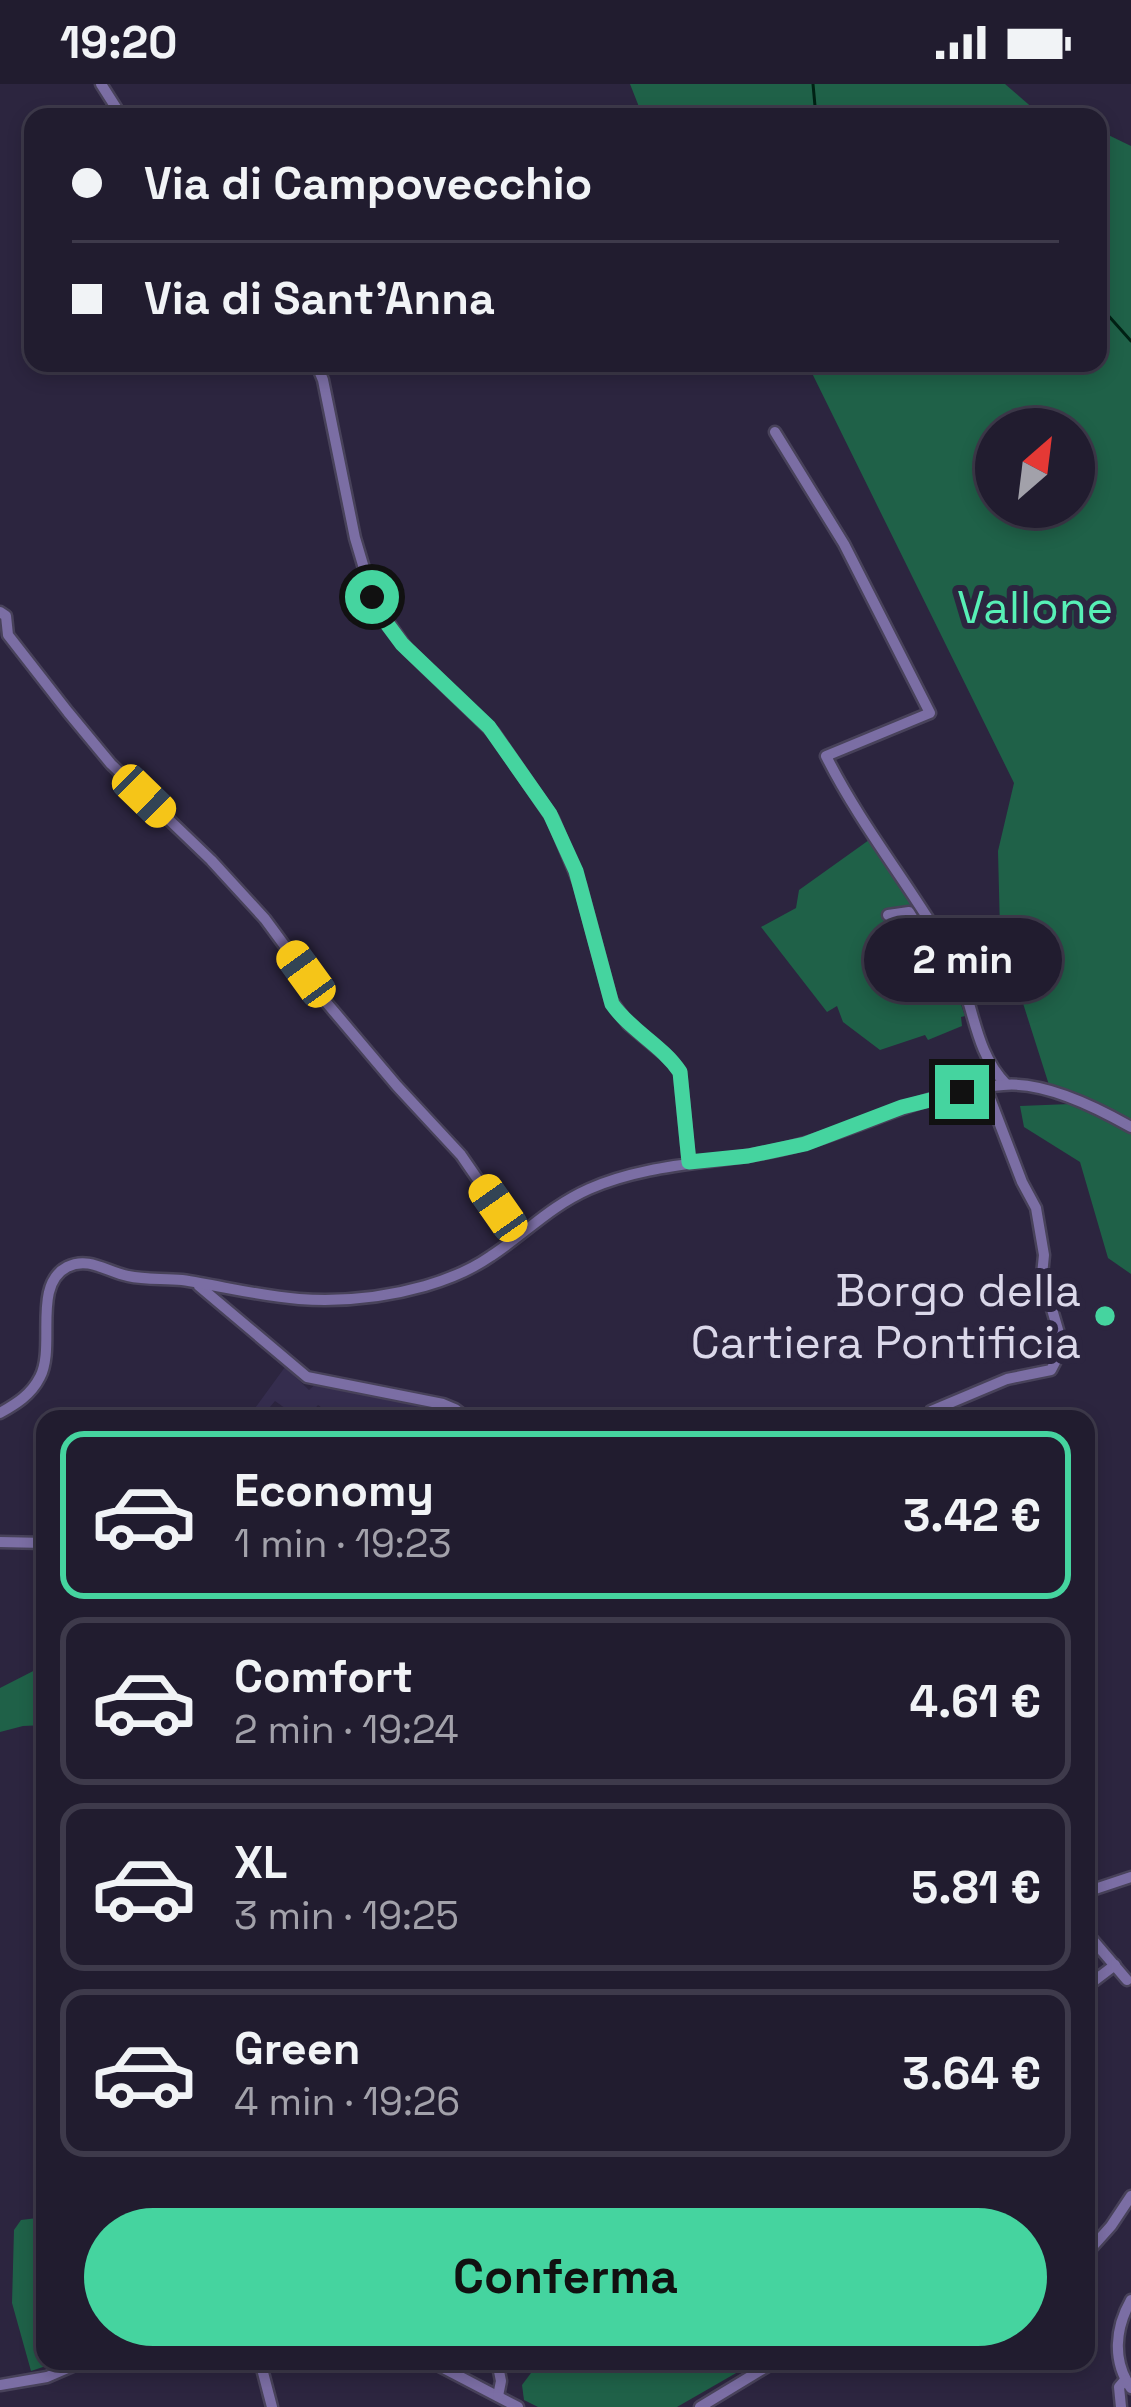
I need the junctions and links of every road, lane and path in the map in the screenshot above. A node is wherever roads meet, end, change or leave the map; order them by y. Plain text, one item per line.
1 (320, 372) edge
2 (775, 432) dead end
3 (0, 612) edge
4 (888, 915) dead end
5 (939, 981) dead end
6 (1006, 1084) junction
7 (986, 1088) junction
8 (1131, 1126) edge
9 (689, 1162) junction
10 (516, 1235) junction
11 (196, 1284) junction
12 (456, 1410) edge
13 (933, 1410) edge
14 (0, 1413) edge
15 (0, 1542) edge
16 (36, 1543) edge
17 (1131, 1876) edge
18 (1095, 1889) edge
19 (1095, 1942) edge
20 (1115, 1965) junction
21 (1095, 1980) edge
22 (1127, 1980) dead end
23 (1131, 2195) edge
24 (1095, 2244) edge
25 (1131, 2300) edge
26 (63, 2370) edge
27 (262, 2370) edge
28 (447, 2370) edge
29 (498, 2370) edge
30 (761, 2370) edge
31 (1128, 2384) edge
32 (0, 2385) edge
33 (498, 2396) junction
34 (272, 2407) edge
35 (518, 2407) edge
36 (700, 2407) edge
37 (1121, 2407) edge

1 - 9 street
2 - 6 street
3 - 10 street
4 - 5 street
6 - 7 street
6 - 8 street
7 - 9 street
7 - 13 street
9 - 10 street
10 - 11 street
11 - 12 street
11 - 14 street
15 - 16 street
17 - 18 street
19 - 20 street
20 - 21 street
20 - 22 street
23 - 24 street
25 - 31 street
26 - 32 street
27 - 34 street
28 - 33 street
29 - 33 street
30 - 36 street
31 - 37 street
33 - 35 street

